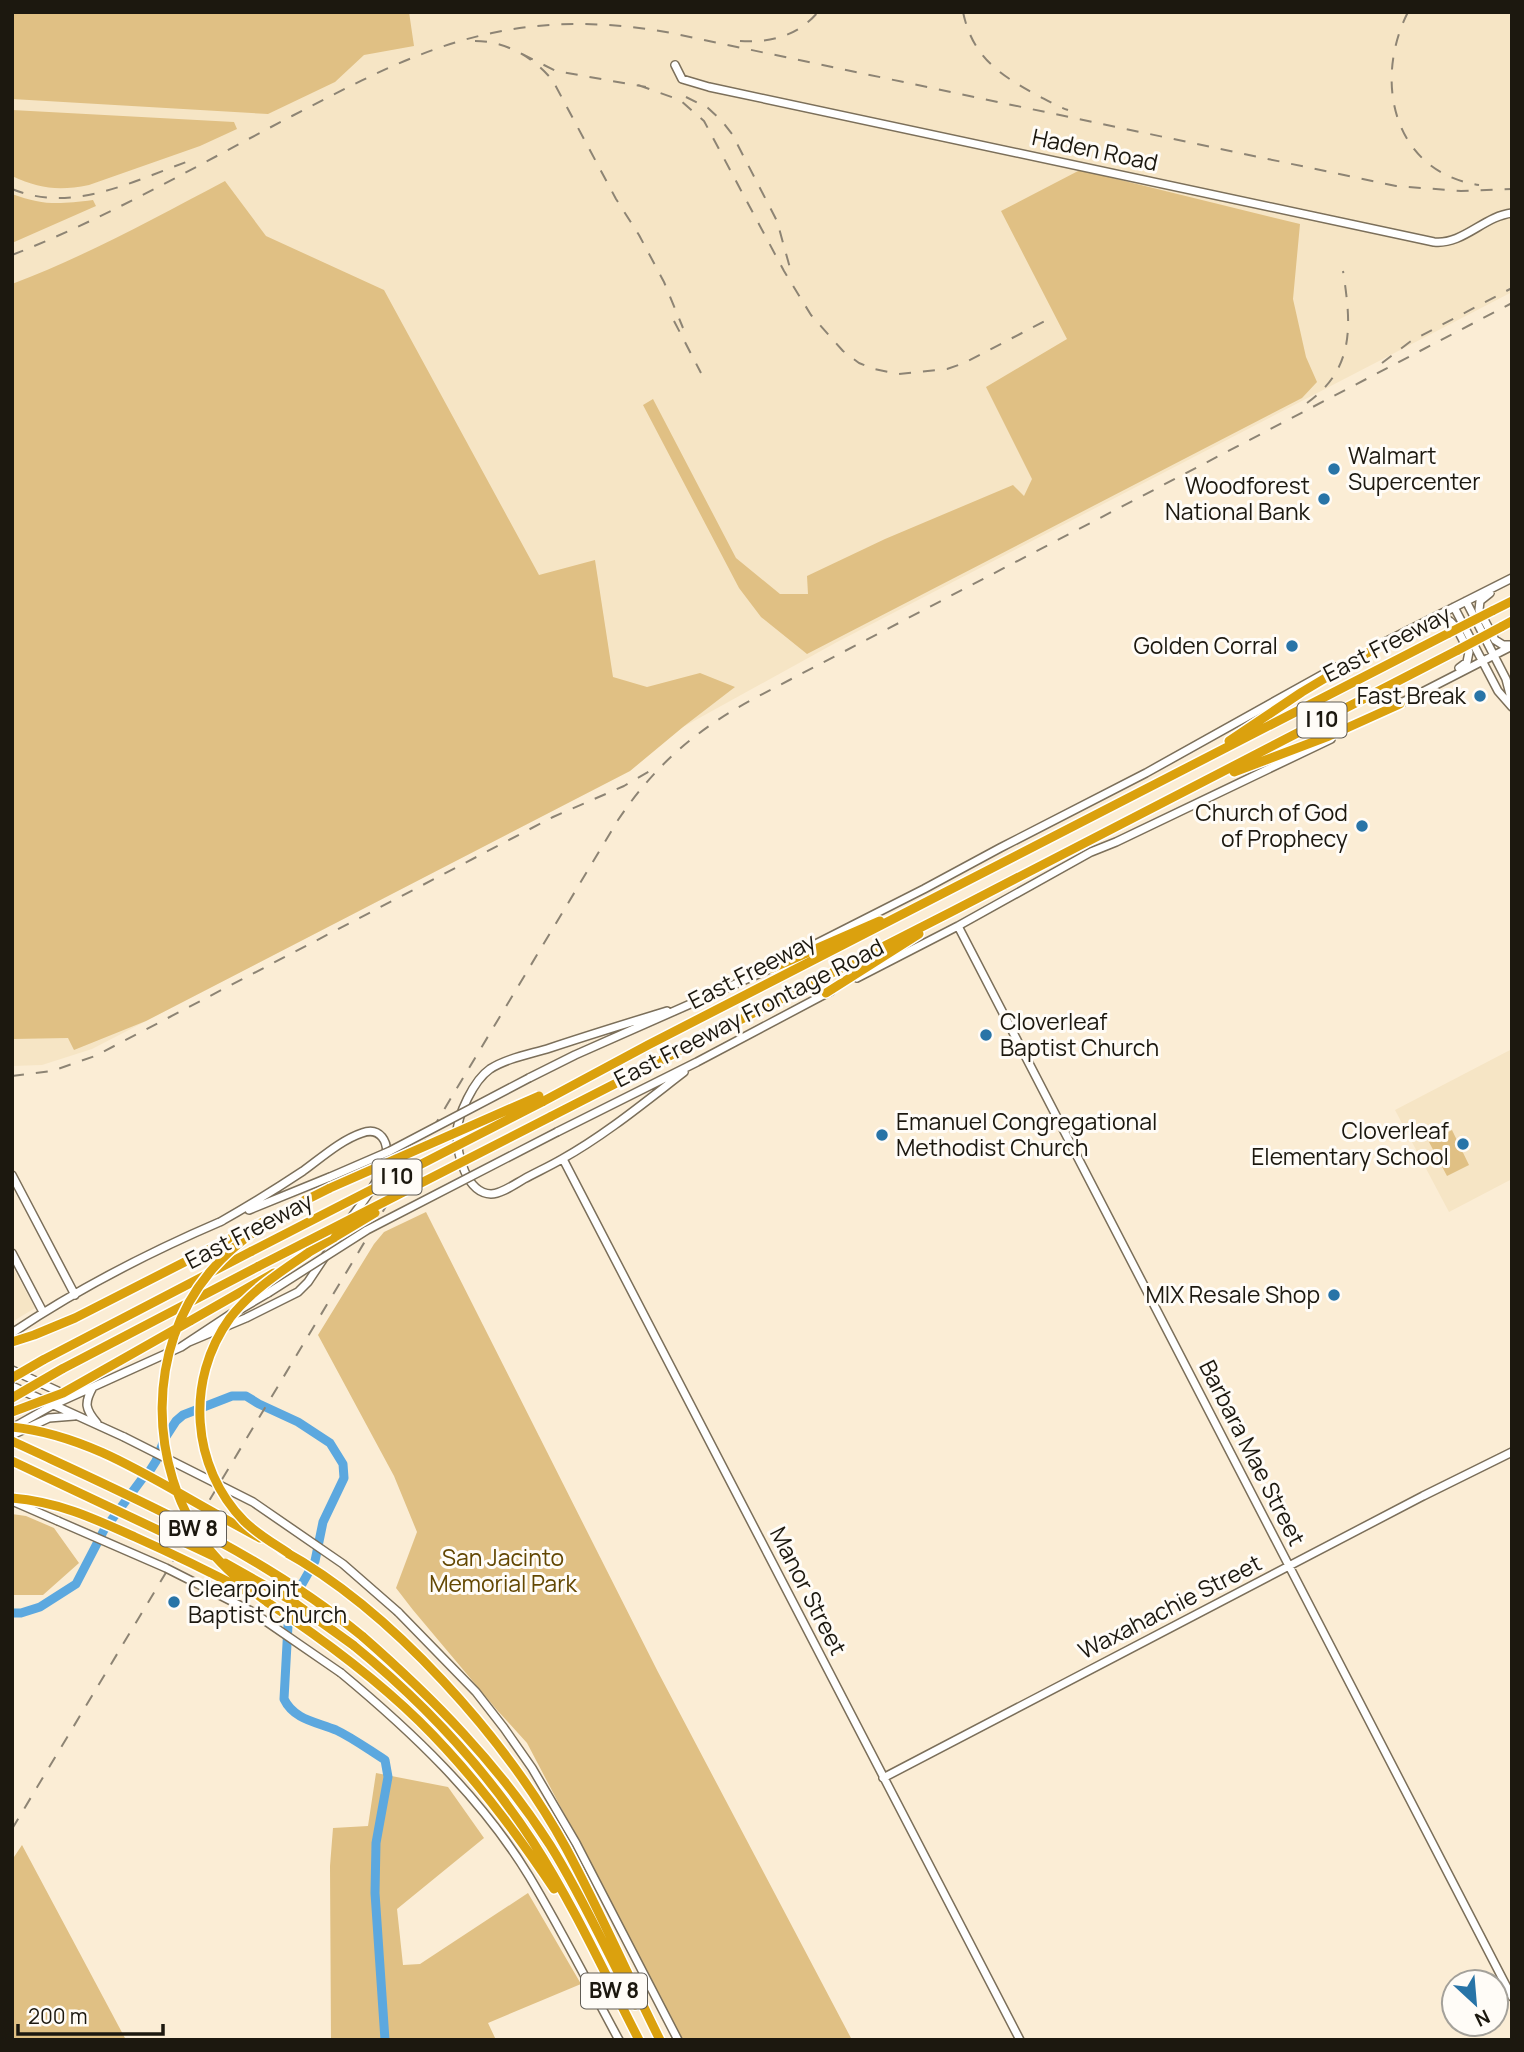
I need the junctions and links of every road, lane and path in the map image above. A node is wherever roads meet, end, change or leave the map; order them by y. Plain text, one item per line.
1 (675, 65) dead end
2 (1512, 213) edge
3 (1509, 579) edge
4 (1466, 601) junction
5 (1512, 601) edge
6 (1454, 607) junction
7 (1436, 616) junction
8 (1512, 621) edge
9 (1384, 643) junction
10 (1512, 645) edge
11 (1494, 655) junction
12 (1482, 661) junction
13 (1436, 685) junction
14 (1400, 704) junction
15 (1512, 705) edge
16 (1192, 766) junction
17 (1187, 791) junction
18 (943, 895) junction
19 (955, 910) junction
20 (958, 926) junction
21 (772, 968) junction
22 (826, 993) junction
23 (701, 1001) junction
24 (697, 1062) junction
25 (540, 1099) junction
26 (563, 1159) junction
27 (12, 1175) edge
28 (433, 1177) junction
29 (307, 1199) junction
30 (220, 1222) junction
31 (12, 1253) edge
32 (308, 1253) junction
33 (75, 1295) junction
34 (43, 1312) junction
35 (12, 1333) edge
36 (12, 1342) edge
37 (189, 1342) junction
38 (12, 1370) edge
39 (12, 1378) edge
40 (12, 1385) edge
41 (93, 1387) junction
42 (25, 1392) junction
43 (78, 1394) junction
44 (12, 1398) edge
45 (53, 1405) junction
46 (12, 1412) edge
47 (75, 1416) junction
48 (24, 1420) junction
49 (99, 1426) junction
50 (12, 1428) edge
51 (12, 1435) edge
52 (12, 1441) edge
53 (1512, 1452) edge
54 (12, 1461) edge
55 (12, 1500) edge
56 (288, 1553) junction
57 (1289, 1567) junction
58 (267, 1602) junction
59 (883, 1778) junction
60 (589, 1943) junction
61 (1512, 1997) edge
62 (619, 2040) edge
63 (639, 2040) edge
64 (654, 2040) edge
65 (660, 2040) edge
66 (678, 2040) edge
67 (1020, 2040) edge

1 - 2 main road, Haden Road
3 - 4 main road, East Freeway Frontage Road
3 - 10 main road
4 - 6 main road, East Freeway Frontage Road
4 - 11 main road
5 - 16 highway, East Freeway / I 10, bridge
6 - 7 main road, East Freeway Frontage Road
6 - 12 main road
7 - 9 main road, East Freeway Frontage Road
7 - 13 main road
8 - 17 highway, East Freeway / I 10, bridge
9 - 16 highway
9 - 21 main road, East Freeway Frontage Road
10 - 11 main road, East Freeway Frontage Road
11 - 12 main road, East Freeway Frontage Road
11 - 15 main road
12 - 13 main road, East Freeway Frontage Road
12 - 15 main road
13 - 14 main road, East Freeway Frontage Road
14 - 17 highway
14 - 20 main road, East Freeway Frontage Road
16 - 18 highway, East Freeway / I 10
17 - 19 highway, East Freeway / I 10
18 - 21 highway
18 - 25 highway, East Freeway / I 10
19 - 22 highway
19 - 28 highway, East Freeway / I 10, bridge
20 - 22 main road, East Freeway Frontage Road
20 - 57 main road, Barbara Mae Street
21 - 23 main road, East Freeway Frontage Road
22 - 24 main road, East Freeway Frontage Road
23 - 26 main road
23 - 30 main road, East Freeway Frontage Road, bridge
24 - 26 main road
24 - 37 main road, East Freeway Frontage Road, bridge
25 - 29 highway, bridge
25 - 39 highway, East Freeway / I 10, bridge
26 - 59 main road, Manor Street
27 - 33 main road
28 - 32 highway, bridge
28 - 44 highway, East Freeway / I 10, bridge
29 - 36 highway, bridge
29 - 58 highway, bridge
30 - 33 main road, East Freeway Frontage Road
30 - 37 main road
31 - 34 main road
32 - 46 highway, bridge
32 - 56 highway, bridge
33 - 34 main road, East Freeway Frontage Road
34 - 35 main road, East Freeway Frontage Road
37 - 41 main road, East Freeway Frontage Road
38 - 43 main road
40 - 42 main road, BW 8
41 - 43 main road, East Freeway Frontage Road
41 - 49 main road
42 - 45 main road, BW 8
42 - 48 main road
43 - 45 main road, East Freeway Frontage Road
45 - 47 main road, BW 8
45 - 48 main road, East Freeway Frontage Road
47 - 49 main road, BW 8
47 - 51 main road
48 - 50 main road, East Freeway Frontage Road
49 - 66 main road, BW 8, bridge
50 - 56 highway, bridge
52 - 64 highway, BW 8, bridge
53 - 57 main road, Waxahachie Street
54 - 60 highway, BW 8, bridge
55 - 58 highway, bridge
55 - 62 main road, BW 8, bridge
56 - 65 highway
57 - 59 main road, Waxahachie Street
57 - 61 main road, Barbara Mae Street
58 - 60 highway
59 - 67 main road, Manor Street
60 - 63 highway, BW 8

